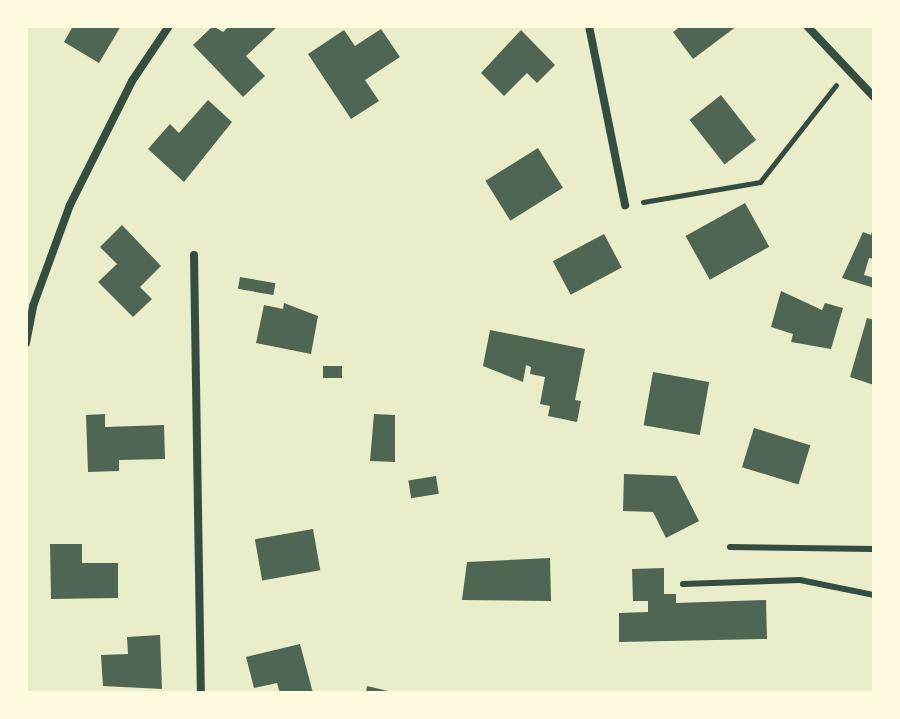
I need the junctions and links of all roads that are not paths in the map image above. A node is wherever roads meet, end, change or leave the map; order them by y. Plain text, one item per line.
1 (169, 26) edge
2 (589, 26) edge
3 (807, 26) edge
4 (874, 97) edge
5 (625, 205) road end
6 (194, 255) dead end
7 (26, 343) edge
8 (730, 547) dead end
9 (874, 549) edge
10 (683, 584) dead end
11 (874, 595) edge
12 (201, 693) edge

1 - 7 street
2 - 5 street
3 - 4 street
6 - 12 street
8 - 9 lane
10 - 11 lane

